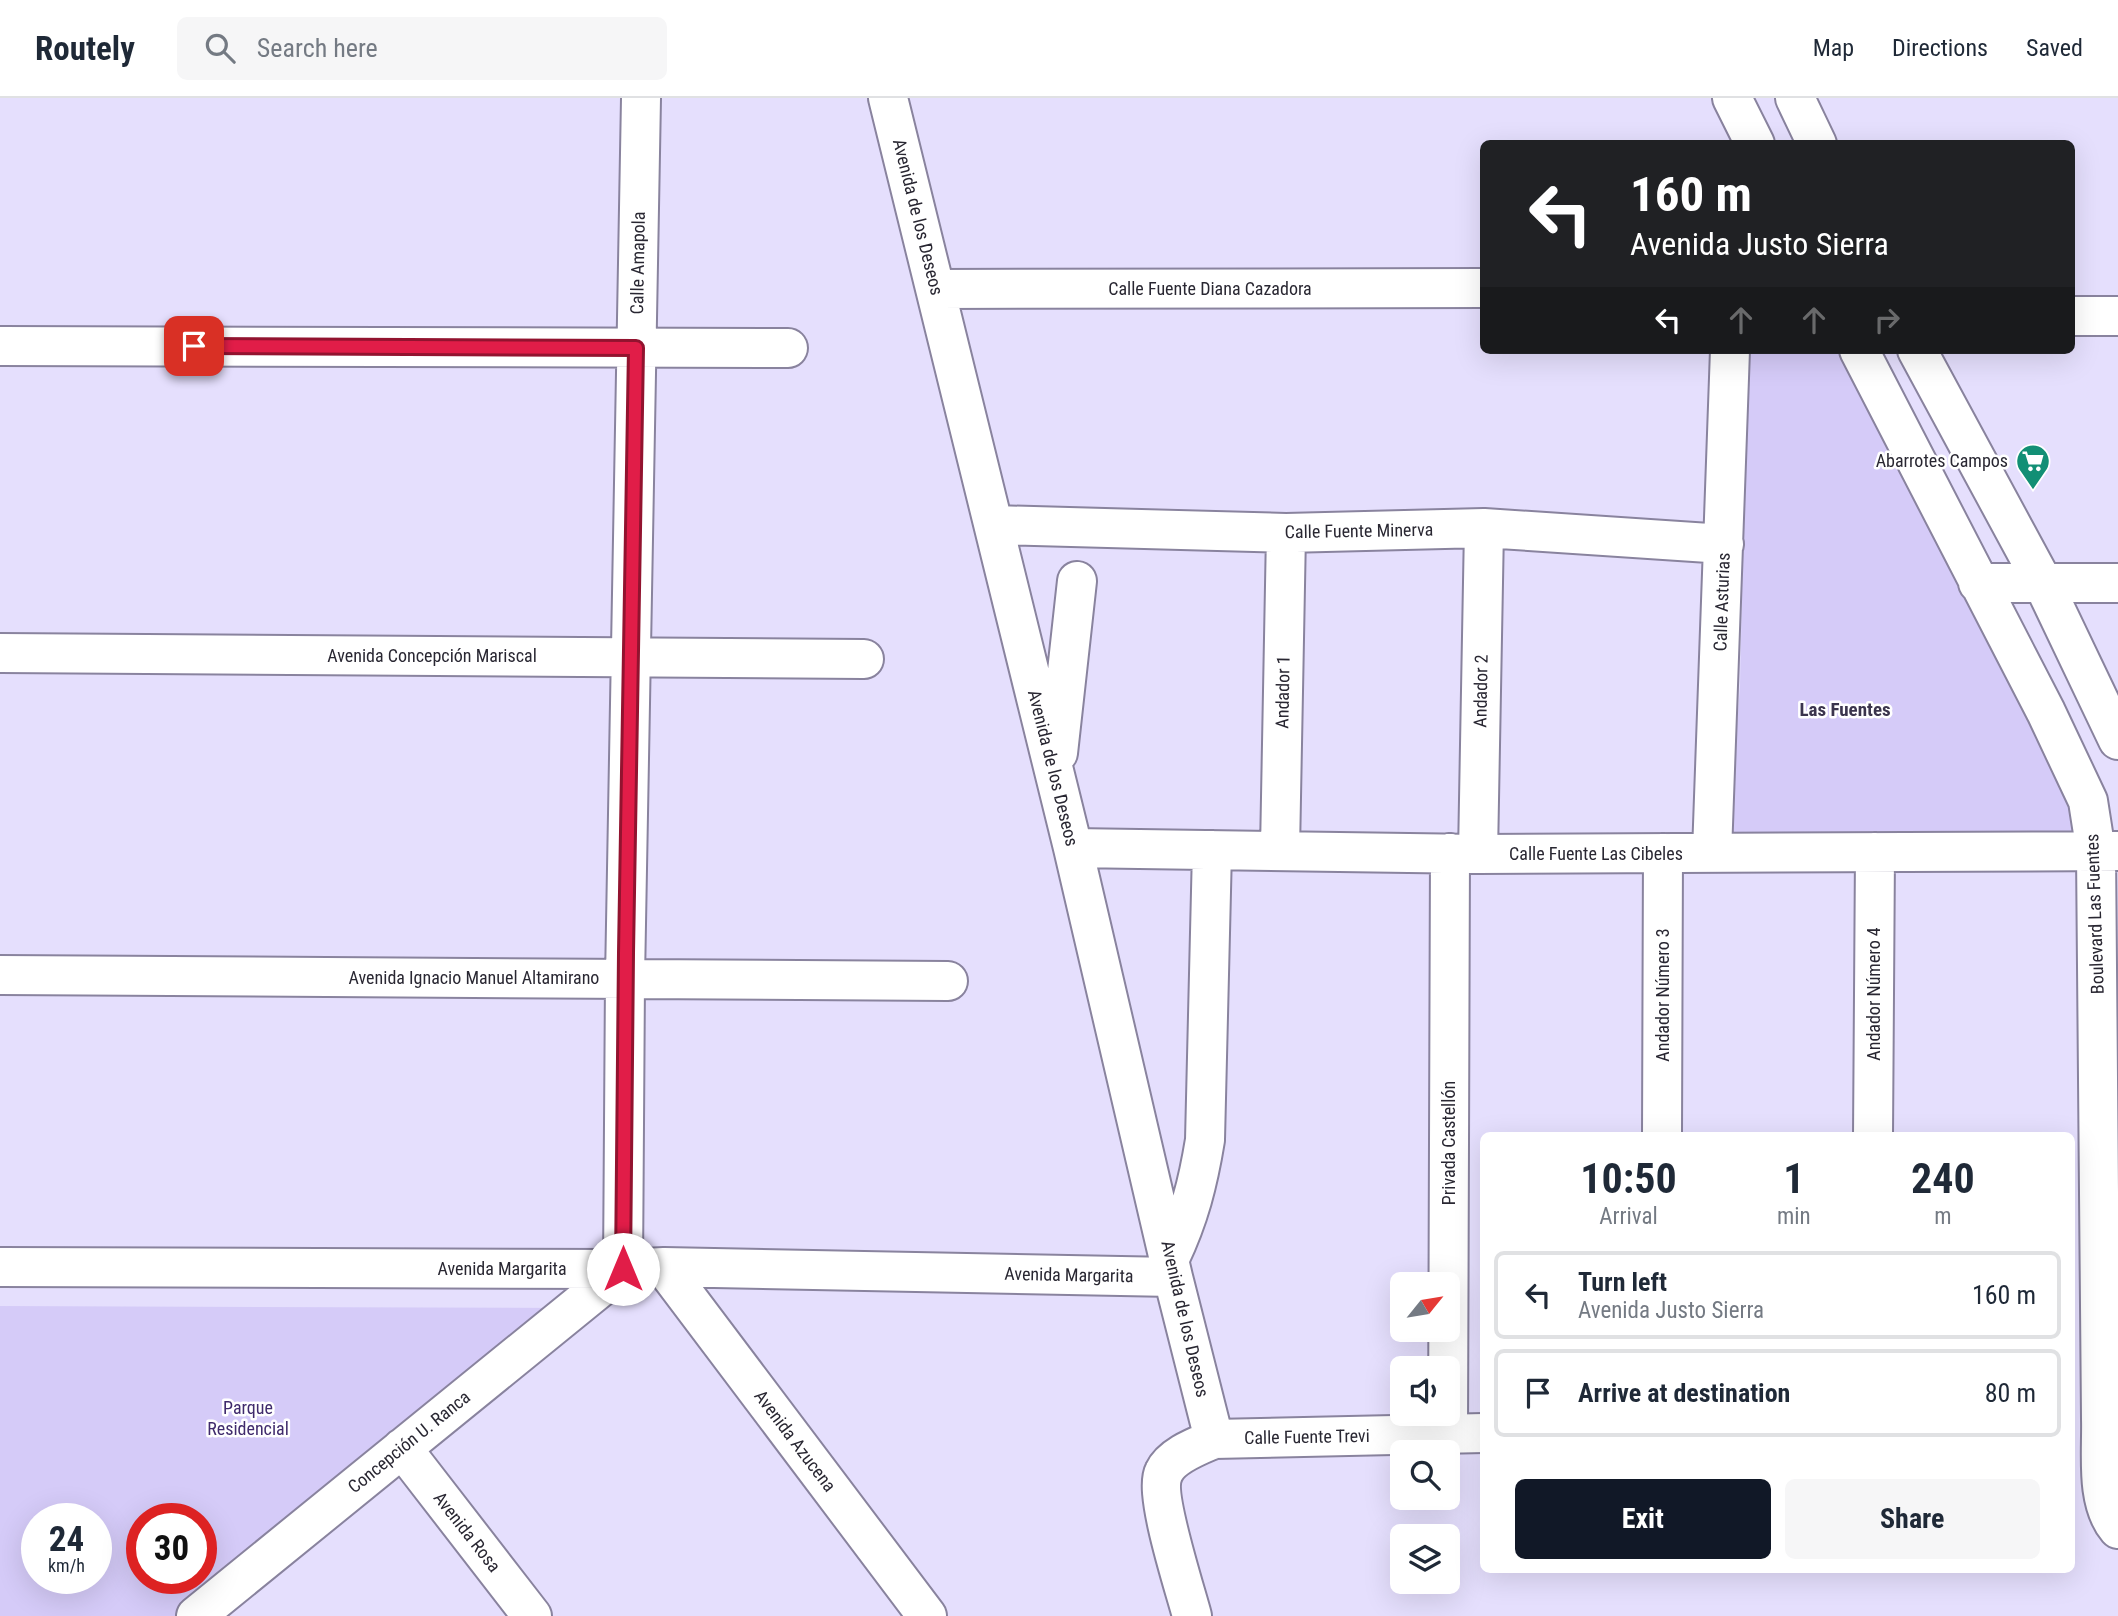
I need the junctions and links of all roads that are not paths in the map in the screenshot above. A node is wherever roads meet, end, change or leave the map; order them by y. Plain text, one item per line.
1 (641, 98) edge
2 (888, 98) edge
3 (1732, 98) edge
4 (1795, 98) edge
5 (1753, 140) edge
6 (1815, 140) edge
7 (1480, 288) edge
8 (936, 289) junction
9 (2075, 316) edge
10 (2118, 316) edge
11 (0, 345) edge
12 (636, 348) junction
13 (788, 348) dead end
14 (1730, 354) edge
15 (1861, 354) edge
16 (1919, 354) edge
17 (994, 525) junction
18 (1484, 528) junction
19 (1286, 533) junction
20 (1724, 544) junction
21 (1077, 581) dead end
22 (1978, 583) junction
23 (2043, 583) junction
24 (2118, 583) edge
25 (0, 653) edge
26 (631, 657) junction
27 (864, 659) dead end
28 (2118, 740) edge
29 (1055, 781) junction
30 (1073, 848) junction
31 (1212, 850) junction
32 (1280, 850) junction
33 (2107, 851) edge
34 (1875, 852) junction
35 (1663, 853) junction
36 (1712, 853) junction
37 (1464, 854) junction
38 (0, 975) edge
39 (625, 979) junction
40 (948, 981) dead end
41 (1662, 1132) edge
42 (1873, 1132) edge
43 (0, 1267) edge
44 (664, 1267) junction
45 (1171, 1267) junction
46 (623, 1269) junction
47 (2097, 1419) edge
48 (1466, 1433) edge
49 (1214, 1439) junction
50 (402, 1448) junction
51 (2118, 1530) edge
52 (196, 1616) edge
53 (532, 1616) edge
54 (927, 1616) edge
55 (1192, 1616) edge

1 - 12 street, Calle Amapola
2 - 8 street, Avenida de los Deseos
3 - 5 street
4 - 6 street
7 - 8 street, Calle Fuente Diana Cazadora
8 - 17 street, Avenida de los Deseos
9 - 10 street
11 - 12 street
12 - 13 street
12 - 26 street, Calle Amapola
14 - 20 street, Calle Asturias
15 - 22 street, Boulevard Las Fuentes
16 - 23 street
17 - 19 street, Calle Fuente Minerva
17 - 29 street, Avenida de los Deseos
18 - 19 street, Calle Fuente Minerva
18 - 20 street, Calle Fuente Minerva
18 - 37 street, Andador 2
19 - 32 street, Andador 1
20 - 36 street, Calle Asturias
21 - 29 street
22 - 23 street
22 - 33 street, Boulevard Las Fuentes
23 - 24 street
23 - 28 street
25 - 26 street, Avenida Concepción Mariscal
26 - 27 street, Avenida Concepción Mariscal
26 - 39 street, Calle Amapola
29 - 30 street, Avenida de los Deseos
30 - 31 street, Calle Fuente Las Cibeles
30 - 45 street, Avenida de los Deseos
31 - 32 street, Calle Fuente Las Cibeles
31 - 45 street
32 - 37 street, Calle Fuente Las Cibeles
33 - 34 street, Calle Fuente Las Cibeles
33 - 47 street, Boulevard Las Fuentes
34 - 36 street, Calle Fuente Las Cibeles
34 - 42 street, Andador Número 4
35 - 36 street, Calle Fuente Las Cibeles
35 - 37 street, Calle Fuente Las Cibeles
35 - 41 street, Andador Número 3
37 - 48 street, Privada Castellón
38 - 39 street, Avenida Ignacio Manuel Altamirano
39 - 40 street, Avenida Ignacio Manuel Altamirano
39 - 46 street, Calle Amapola
43 - 46 street, Avenida Margarita
44 - 45 street, Avenida Margarita
44 - 46 street, Avenida Margarita
44 - 54 street, Avenida Azucena
45 - 49 street, Avenida de los Deseos
46 - 50 street, Concepción U. Ranca
47 - 51 street, Boulevard Las Fuentes
48 - 49 street, Calle Fuente Trevi
49 - 55 street, Calle Fuente Trevi
50 - 52 street, Concepción U. Ranca
50 - 53 street, Avenida Rosa

